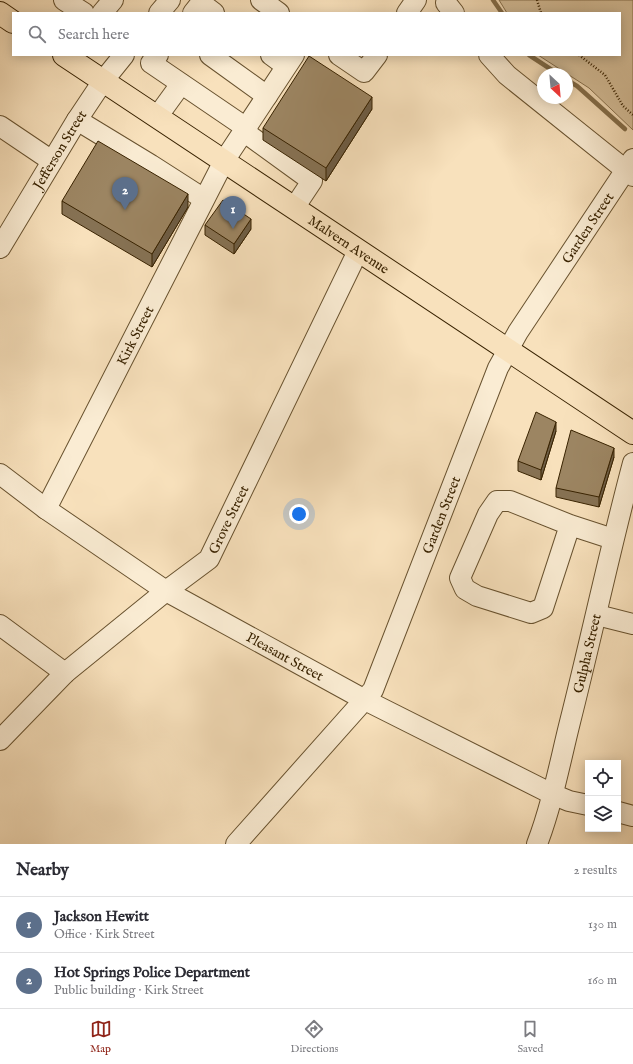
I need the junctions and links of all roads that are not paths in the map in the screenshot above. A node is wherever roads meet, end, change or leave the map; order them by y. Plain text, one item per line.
1 (64, 0) edge
2 (113, 0) edge
3 (170, 0) edge
4 (261, 0) edge
5 (416, 0) edge
6 (82, 12) edge
7 (103, 12) edge
8 (160, 12) edge
9 (278, 12) edge
10 (408, 12) edge
11 (0, 13) edge
12 (12, 21) edge
13 (123, 56) edge
14 (157, 56) edge
15 (211, 56) edge
16 (340, 56) edge
17 (376, 56) edge
18 (490, 56) edge
19 (71, 57) edge
20 (284, 59) edge
21 (103, 81) junction
22 (181, 84) junction
23 (267, 96) junction
24 (157, 117) junction
25 (77, 120) junction
26 (0, 126) edge
27 (245, 127) junction
28 (52, 161) junction
29 (224, 161) junction
30 (631, 168) edge
31 (204, 199) junction
32 (294, 208) junction
33 (1, 242) edge
34 (358, 251) junction
35 (508, 350) junction
36 (633, 433) edge
37 (633, 463) edge
38 (0, 474) edge
39 (46, 508) junction
40 (570, 525) junction
41 (613, 539) junction
42 (166, 591) junction
43 (597, 615) junction
44 (633, 624) edge
45 (0, 625) edge
46 (66, 673) junction
47 (365, 700) junction
48 (0, 740) edge
49 (552, 794) junction
50 (585, 805) edge
51 (621, 813) edge
52 (633, 816) edge
53 (236, 844) edge
54 (537, 844) edge

1 - 6 street
2 - 7 street
3 - 8 street
4 - 9 street
5 - 10 street
11 - 12 main road
13 - 21 street, Jefferson Street
14 - 22 street
15 - 23 street
16 - 17 street
18 - 30 street
19 - 21 main road, Malvern Avenue
20 - 23 street, Kirk Street
21 - 24 main road, Malvern Avenue
21 - 25 street, Jefferson Street
22 - 24 street
22 - 27 street
23 - 27 street, Kirk Street
24 - 29 main road, Malvern Avenue
25 - 28 street, Jefferson Street
25 - 31 street
26 - 28 street
27 - 29 street, Kirk Street
27 - 32 street
28 - 33 street, Jefferson Street
29 - 31 street, Kirk Street
29 - 32 main road, Malvern Avenue
30 - 35 street, Garden Street
31 - 39 street, Kirk Street
32 - 34 main road, Malvern Avenue
34 - 35 main road, Malvern Avenue
34 - 42 street, Grove Street
35 - 36 main road, Malvern Avenue
35 - 47 street, Garden Street
37 - 41 street, Gulpha Street
38 - 39 street, Pleasant Street
39 - 42 street, Pleasant Street
40 - 40 street
40 - 41 street
41 - 43 street, Gulpha Street
42 - 46 street, Grove Street
42 - 47 street, Pleasant Street
43 - 44 street
43 - 49 street, Gulpha Street
45 - 46 street
46 - 48 street, Grove Street
47 - 49 street, Pleasant Street
47 - 53 street, Garden Street
49 - 50 street, Pleasant Street
49 - 54 street, Gulpha Street
51 - 52 street

